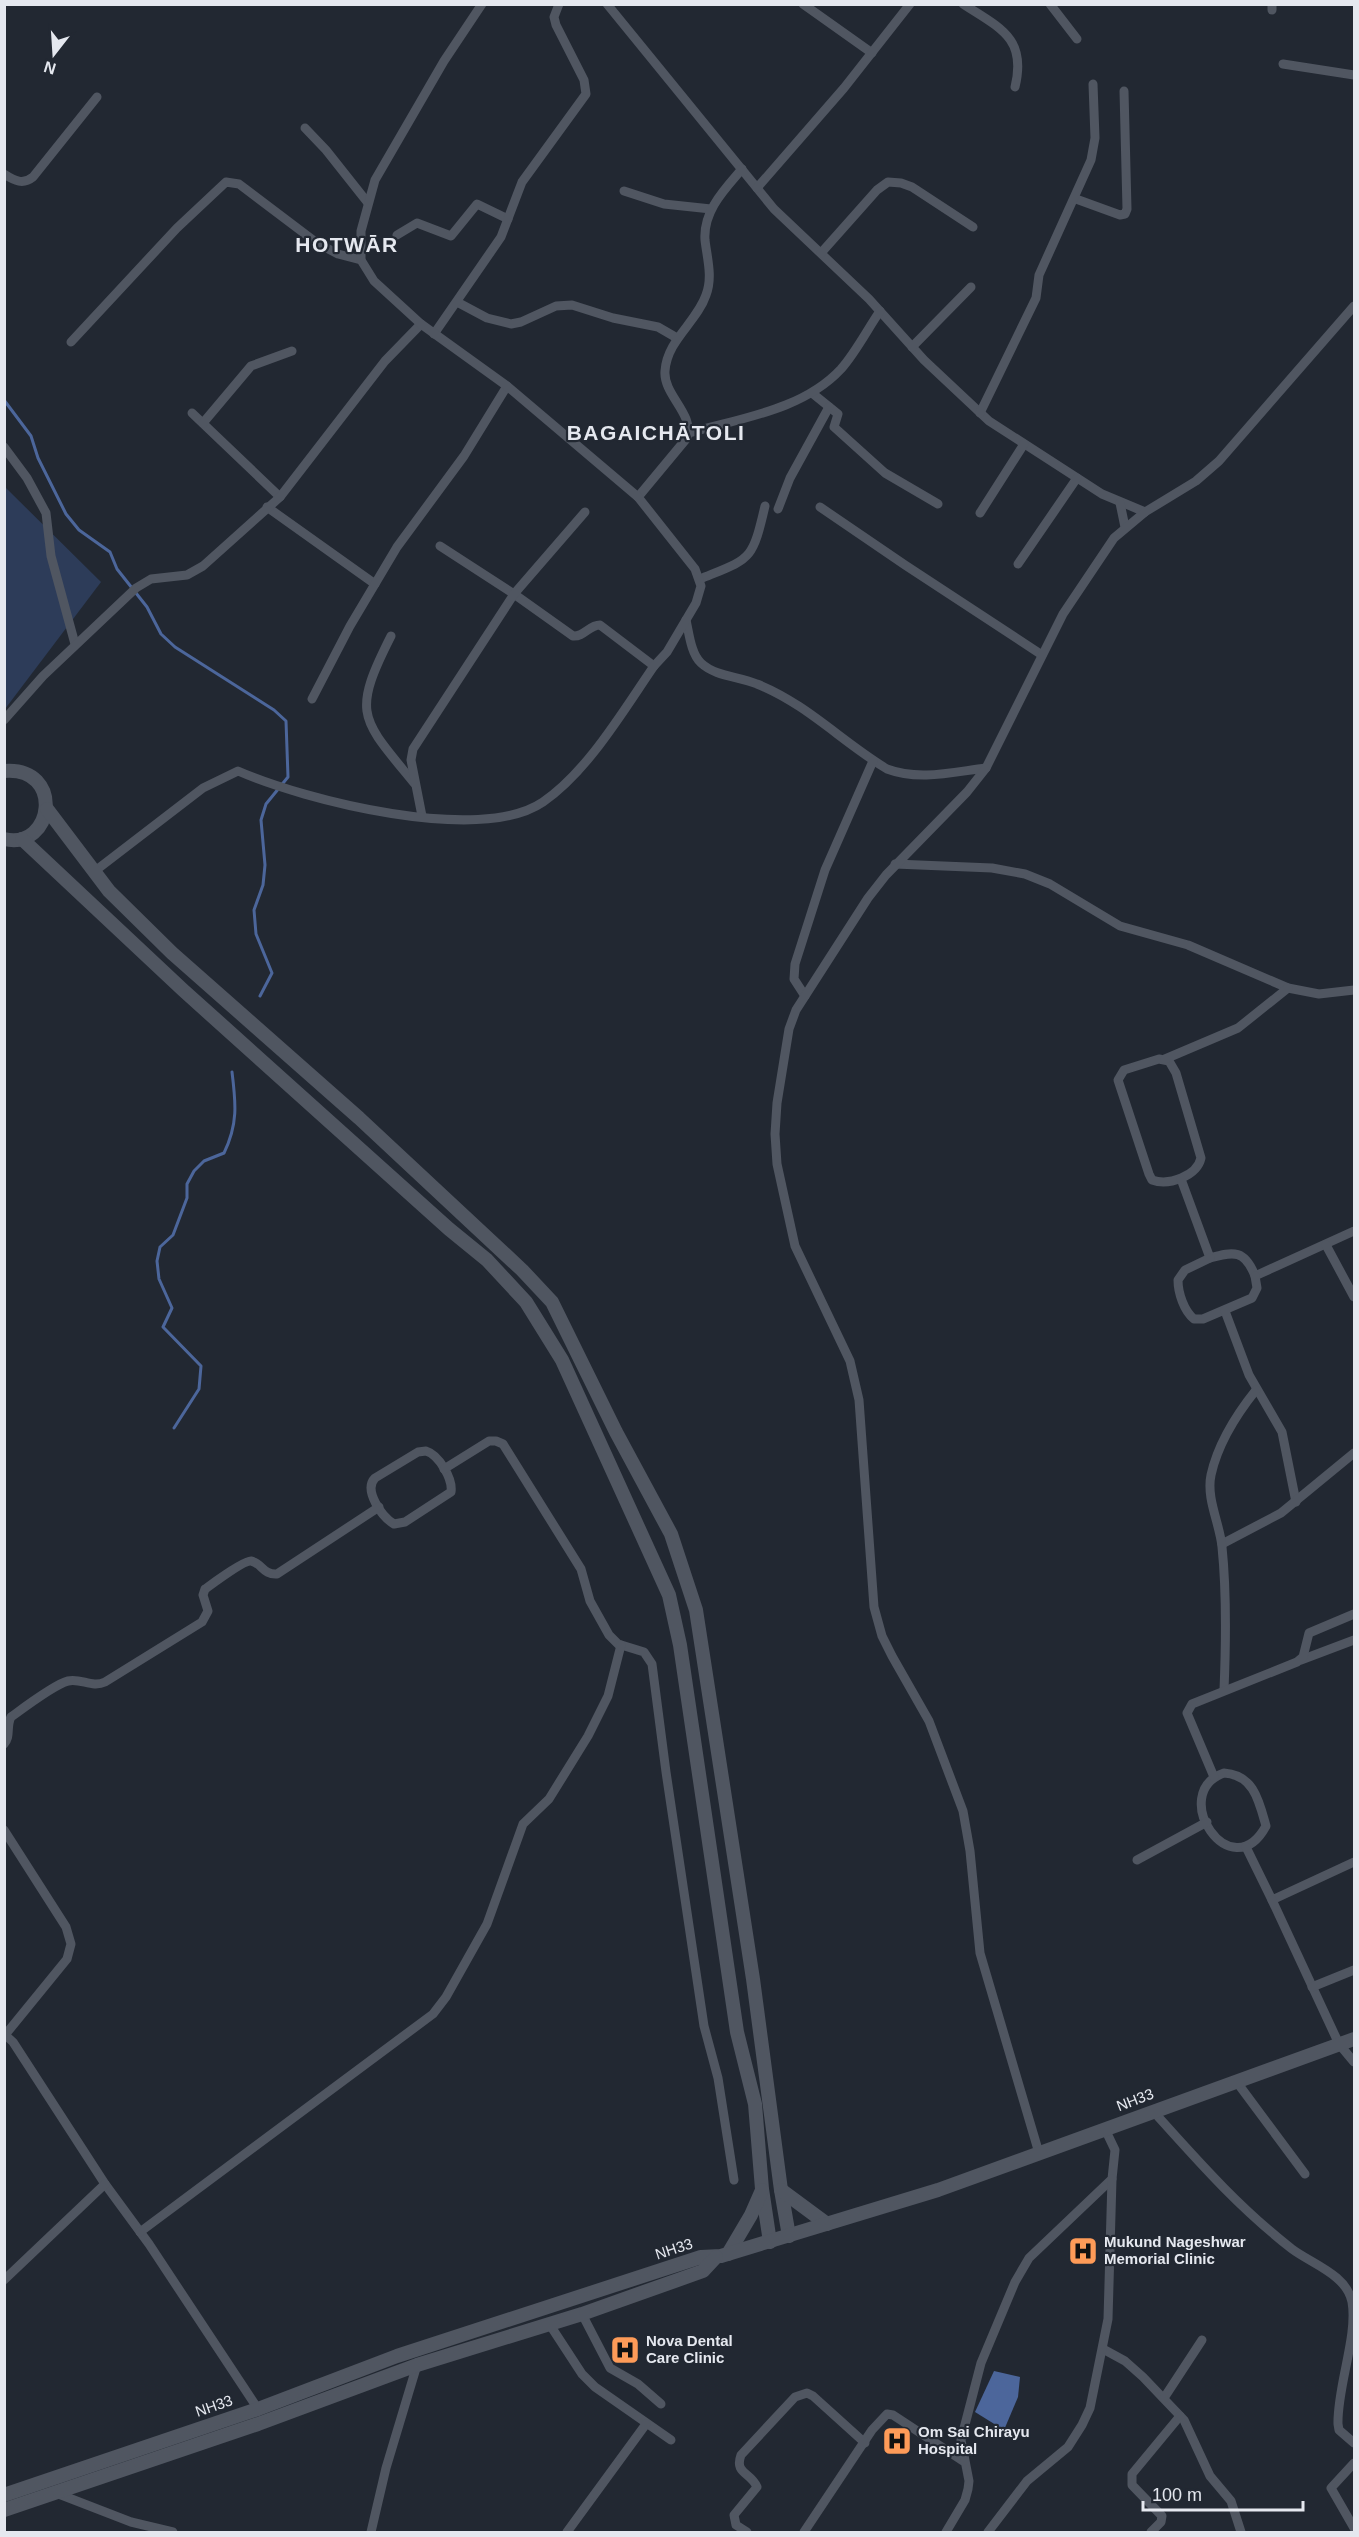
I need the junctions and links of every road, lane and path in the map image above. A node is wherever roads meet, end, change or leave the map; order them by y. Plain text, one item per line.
1 (482, 4) edge
2 (559, 4) edge
3 (607, 4) edge
4 (803, 4) edge
5 (910, 4) edge
6 (963, 4) edge
7 (1050, 4) edge
8 (1077, 39) dead end
9 (872, 53) junction
10 (1283, 64) dead end
11 (1354, 75) edge
12 (1093, 84) dead end
13 (1015, 87) dead end
14 (1124, 91) dead end
15 (97, 98) dead end
16 (305, 128) dead end
17 (742, 169) junction
18 (4, 174) edge
19 (757, 188) junction
20 (624, 191) dead end
21 (1076, 199) junction
22 (368, 203) junction
23 (711, 209) junction
24 (508, 219) junction
25 (973, 227) dead end
26 (397, 235) dead end
27 (820, 253) junction
28 (361, 260) junction
29 (970, 287) dead end
30 (457, 302) junction
31 (1354, 306) edge
32 (880, 311) junction
33 (422, 324) junction
34 (434, 333) junction
35 (677, 338) junction
36 (71, 342) dead end
37 (912, 347) junction
38 (292, 351) dead end
39 (507, 386) junction
40 (812, 393) junction
41 (830, 407) junction
42 (192, 413) dead end
43 (980, 413) junction
44 (203, 423) junction
45 (689, 433) junction
46 (1024, 444) junction
47 (4, 447) edge
48 (1077, 478) junction
49 (638, 496) junction
50 (280, 497) junction
51 (1120, 503) junction
52 (938, 504) dead end
53 (765, 506) dead end
54 (267, 507) junction
55 (820, 507) dead end
56 (778, 509) dead end
57 (585, 512) dead end
58 (1145, 512) junction
59 (980, 513) dead end
60 (1125, 527) junction
61 (440, 546) dead end
62 (1018, 564) dead end
63 (700, 579) junction
64 (375, 584) junction
65 (514, 594) junction
66 (686, 620) junction
67 (391, 636) dead end
68 (75, 644) junction
69 (1042, 655) junction
70 (654, 666) junction
71 (312, 699) dead end
72 (4, 720) edge
73 (873, 761) junction
74 (986, 768) junction
75 (4, 771) edge
76 (416, 785) junction
77 (47, 809) junction
78 (422, 816) junction
79 (10, 840) edge
80 (895, 864) junction
81 (95, 871) junction
82 (1288, 988) junction
83 (1354, 990) edge
84 (805, 996) junction
85 (1165, 1059) junction
86 (1181, 1179) junction
87 (1354, 1231) edge
88 (1326, 1245) junction
89 (1209, 1258) junction
90 (1256, 1276) junction
91 (1354, 1297) edge
92 (1225, 1311) junction
93 (1256, 1390) junction
94 (1354, 1456) edge
95 (444, 1469) junction
96 (1296, 1502) junction
97 (379, 1507) junction
98 (1222, 1544) junction
99 (1354, 1614) edge
100 (1354, 1640) edge
101 (621, 1645) junction
102 (1301, 1660) junction
103 (1224, 1690) junction
104 (4, 1744) edge
105 (1214, 1777) junction
106 (1206, 1822) junction
107 (4, 1830) edge
108 (1246, 1847) junction
109 (1137, 1860) dead end
110 (1354, 1862) edge
111 (1272, 1900) junction
112 (1354, 1970) edge
113 (1312, 1987) junction
114 (5, 2035) edge
115 (1354, 2039) edge
116 (1339, 2044) junction
117 (1354, 2062) edge
118 (1236, 2081) junction
119 (1153, 2111) junction
120 (1105, 2129) junction
121 (1039, 2153) junction
122 (1305, 2174) dead end
123 (1112, 2179) junction
124 (734, 2181) dead end
125 (105, 2184) junction
126 (762, 2189) junction
127 (781, 2190) junction
128 (827, 2224) junction
129 (140, 2232) junction
130 (789, 2236) junction
131 (770, 2242) junction
132 (722, 2255) junction
133 (4, 2280) edge
134 (582, 2314) junction
135 (550, 2325) junction
136 (1202, 2340) dead end
137 (1103, 2349) junction
138 (417, 2365) junction
139 (1164, 2398) junction
140 (661, 2404) dead end
141 (258, 2409) junction
142 (1180, 2416) junction
143 (646, 2424) junction
144 (671, 2440) dead end
145 (865, 2443) junction
146 (1354, 2443) edge
147 (963, 2461) junction
148 (1354, 2463) edge
149 (55, 2493) junction
150 (4, 2495) edge
151 (4, 2510) edge
152 (1354, 2528) edge
153 (173, 2532) edge
154 (372, 2532) edge
155 (567, 2532) edge
156 (747, 2532) edge
157 (804, 2532) edge
158 (946, 2532) edge
159 (988, 2532) edge
160 (1151, 2532) edge
161 (1241, 2532) edge

1 - 22 street
2 - 24 street
3 - 17 street
4 - 9 street
5 - 9 street
6 - 13 street
7 - 8 street
9 - 19 street
10 - 11 street
12 - 21 street
14 - 21 street
15 - 18 street
16 - 22 street
17 - 19 street
17 - 23 street
19 - 27 street
20 - 23 street
21 - 43 street
22 - 28 street
23 - 35 street
24 - 26 street
24 - 30 street
25 - 27 street
27 - 32 street
28 - 33 street
28 - 36 street
29 - 37 street
30 - 34 street
30 - 35 street
31 - 58 street
32 - 37 street
32 - 40 street
33 - 34 street
33 - 50 street
34 - 39 street
35 - 45 street
37 - 43 street
38 - 44 street
39 - 49 street
39 - 64 street
40 - 41 street
40 - 45 street
41 - 52 street
41 - 56 street
42 - 44 street
43 - 46 street
44 - 50 street
45 - 49 street
46 - 48 street
46 - 59 street
47 - 68 street
48 - 51 street
48 - 62 street
49 - 63 street
50 - 54 street
51 - 58 street
51 - 60 street
53 - 63 street
54 - 64 street
54 - 68 street
55 - 69 street
57 - 65 street
58 - 60 street
60 - 69 street
61 - 65 street
63 - 66 street
64 - 71 street
65 - 70 street
65 - 76 street
66 - 70 street
66 - 73 street
67 - 76 street
68 - 72 street
69 - 74 street
70 - 78 street
73 - 74 street
73 - 84 street
74 - 80 street
75 - 77 main road
76 - 78 street
77 - 79 main road
77 - 81 main road
78 - 81 street
79 - 126 main road
80 - 82 street
80 - 84 street
81 - 127 main road
82 - 83 street
82 - 85 street
84 - 121 street
85 - 86 street
85 - 86 street
86 - 89 street
87 - 88 street
88 - 90 street
88 - 91 street
89 - 90 street
89 - 92 street
90 - 92 street
92 - 93 street
93 - 96 street
93 - 98 street
94 - 96 street
95 - 97 street
95 - 97 street
95 - 101 street
96 - 98 street
97 - 104 street
98 - 103 street
99 - 102 street
100 - 102 street
101 - 124 street
101 - 129 street
102 - 103 street
103 - 105 street
105 - 106 street
105 - 108 street
106 - 108 street
106 - 109 street
107 - 114 street
108 - 111 street
110 - 111 street
111 - 113 street
112 - 113 street
113 - 116 street
114 - 125 street
115 - 116 main road, NH33
116 - 117 street
116 - 118 main road, NH33
118 - 119 main road, NH33
118 - 122 street
119 - 120 main road, NH33
119 - 146 street
120 - 121 main road, NH33
120 - 123 street
121 - 128 main road, NH33
123 - 137 street
123 - 147 street
125 - 129 street
125 - 133 street
126 - 131 main road
126 - 132 main road
127 - 128 main road
127 - 130 main road
128 - 130 main road, NH33
129 - 141 street
130 - 131 main road, NH33
131 - 132 main road, NH33
132 - 134 main road
132 - 141 main road, NH33
134 - 135 main road
134 - 140 street
135 - 138 main road
135 - 143 street
136 - 139 street
137 - 139 street
137 - 159 street
138 - 149 main road
138 - 154 street
139 - 142 street
141 - 150 main road, NH33
142 - 160 street
142 - 161 street
143 - 144 street
143 - 155 street
145 - 147 street
145 - 156 street
145 - 157 street
147 - 158 street
148 - 152 street
149 - 151 main road
149 - 153 street

